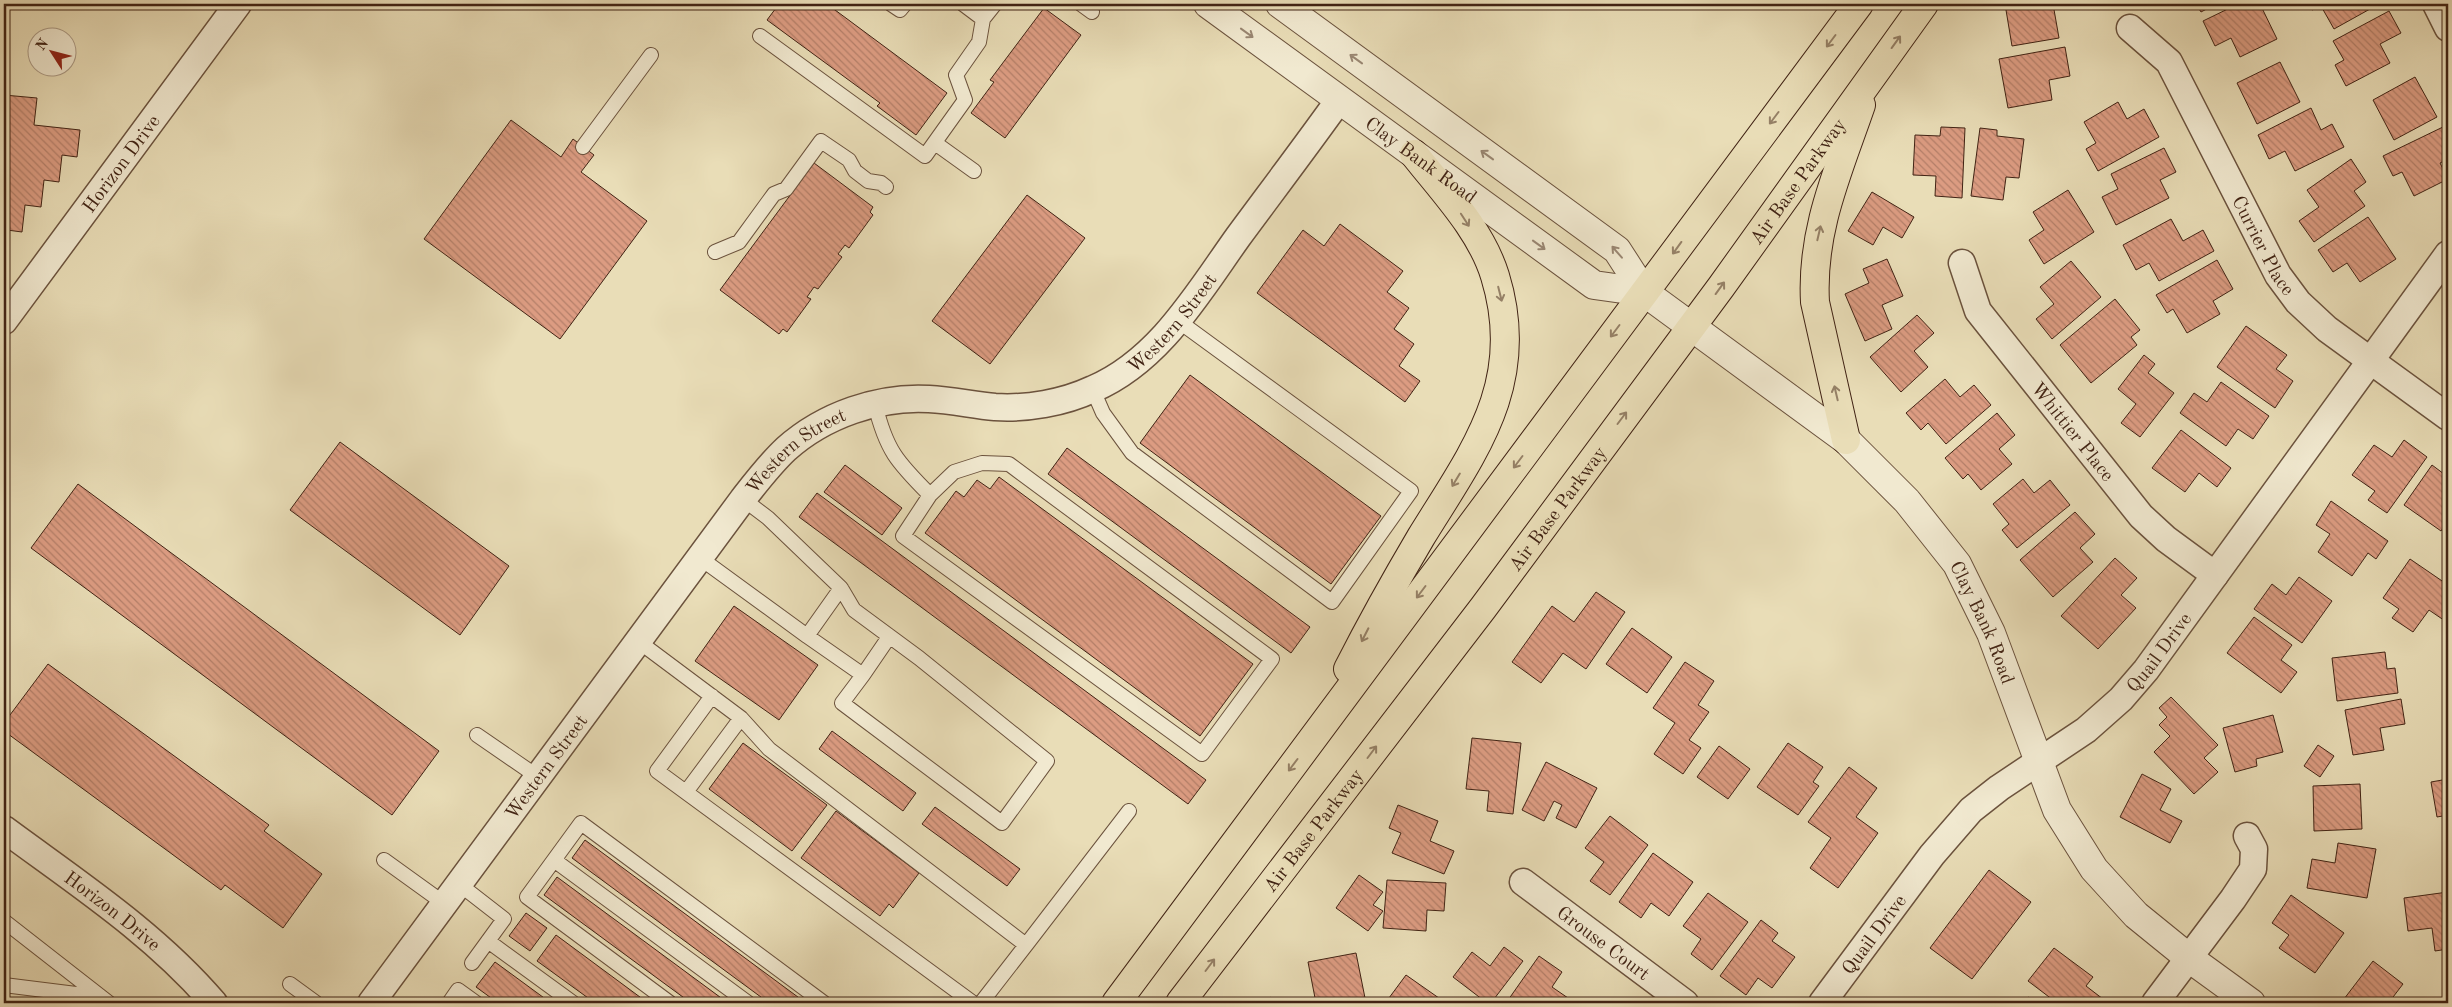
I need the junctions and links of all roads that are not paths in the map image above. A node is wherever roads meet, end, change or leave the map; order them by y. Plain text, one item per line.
1 (238, 4) edge
2 (891, 4) edge
3 (905, 4) edge
4 (963, 4) edge
5 (995, 4) edge
6 (1208, 4) edge
7 (1280, 4) edge
8 (1859, 4) edge
9 (1924, 4) edge
10 (2436, 4) edge
11 (983, 19) junction
12 (2130, 28) dead end
13 (2448, 28) edge
14 (760, 36) dead end
15 (651, 55) dead end
16 (1871, 77) junction
17 (1339, 100) junction
18 (935, 143) junction
19 (583, 147) dead end
20 (1414, 154) junction
21 (974, 171) dead end
22 (886, 187) dead end
23 (715, 252) dead end
24 (2448, 254) edge
25 (1962, 263) dead end
26 (1644, 292) junction
27 (1177, 320) junction
28 (4, 321) edge
29 (1690, 327) junction
30 (2372, 360) junction
31 (1093, 390) junction
32 (874, 404) junction
33 (2448, 417) edge
34 (1846, 440) junction
35 (930, 495) junction
36 (743, 499) junction
37 (700, 558) junction
38 (2215, 575) junction
39 (841, 588) junction
40 (807, 636) junction
41 (889, 637) junction
42 (638, 641) junction
43 (863, 675) junction
44 (712, 696) junction
45 (741, 718) junction
46 (477, 735) dead end
47 (1313, 737) junction
48 (2039, 760) junction
49 (538, 777) junction
50 (686, 792) junction
51 (1129, 811) dead end
52 (4, 829) edge
53 (2247, 836) dead end
54 (384, 860) dead end
55 (554, 860) junction
56 (1523, 882) dead end
57 (452, 894) junction
58 (4, 921) edge
59 (488, 941) junction
60 (1026, 945) junction
61 (2189, 958) junction
62 (472, 962) dead end
63 (290, 984) dead end
64 (4, 985) edge
65 (104, 1000) edge
66 (214, 1003) edge
67 (316, 1003) edge
68 (371, 1003) edge
69 (448, 1003) edge
70 (476, 1003) edge
71 (573, 1003) edge
72 (670, 1003) edge
73 (748, 1003) edge
74 (824, 1003) edge
75 (973, 1003) edge
76 (981, 1003) edge
77 (1116, 1003) edge
78 (1180, 1003) edge
79 (1685, 1003) edge
80 (1822, 1003) edge
81 (2155, 1003) edge
82 (2251, 1003) edge

1 - 28 street, Horizon Drive
2 - 3 lane
4 - 11 lane
5 - 11 lane
6 -> 17 street, Clay Bank Road
26 -> 7 street, Clay Bank Road
8 -> 26 main road
16 -> 9 main road, Air Base Parkway
10 - 13 street
11 - 18 lane
12 - 30 street, Currier Place
14 - 18 lane
15 - 19 lane
29 -> 16 main road, Air Base Parkway
34 -> 16 main road
17 - 20 street, Clay Bank Road
17 - 27 street, Western Street
18 - 21 lane
20 -> 26 street, Clay Bank Road
20 -> 47 main road
22 - 23 lane
24 - 30 street, Quail Drive
25 - 38 street, Whittier Place
26 - 29 street, Clay Bank Road
26 -> 47 main road
27 - 31 street, Western Street
27 - 31 lane
29 - 34 street, Clay Bank Road
78 -> 29 main road, Air Base Parkway
30 - 33 street, Currier Place
30 - 38 street, Quail Drive
31 - 32 street, Western Street
32 - 35 lane
32 - 36 street, Western Street
34 - 48 street, Clay Bank Road
35 - 35 lane
36 - 37 street, Western Street
36 - 39 lane
37 - 40 lane
37 - 42 street, Western Street
38 - 48 street, Quail Drive
39 - 40 lane
39 - 41 lane
40 - 43 lane
41 - 43 lane
41 - 43 lane
42 - 44 lane
42 - 49 street, Western Street
44 - 45 lane
44 - 50 lane
45 - 50 lane
45 - 60 lane
46 - 49 lane
47 -> 77 main road
48 - 61 street, Clay Bank Road
48 - 80 street, Quail Drive
49 - 57 street, Western Street
50 - 75 lane
51 - 60 lane
52 - 66 street, Horizon Drive
53 - 61 street
54 - 57 lane
55 - 72 lane
55 - 73 lane
55 - 74 lane
56 - 79 street, Grouse Court
57 - 59 lane
57 - 68 street, Western Street
58 - 65 lane
59 - 62 lane
59 - 71 lane
60 - 76 lane
61 - 81 street
61 - 82 street, Clay Bank Road
63 - 67 lane
64 - 65 lane
69 - 70 lane

